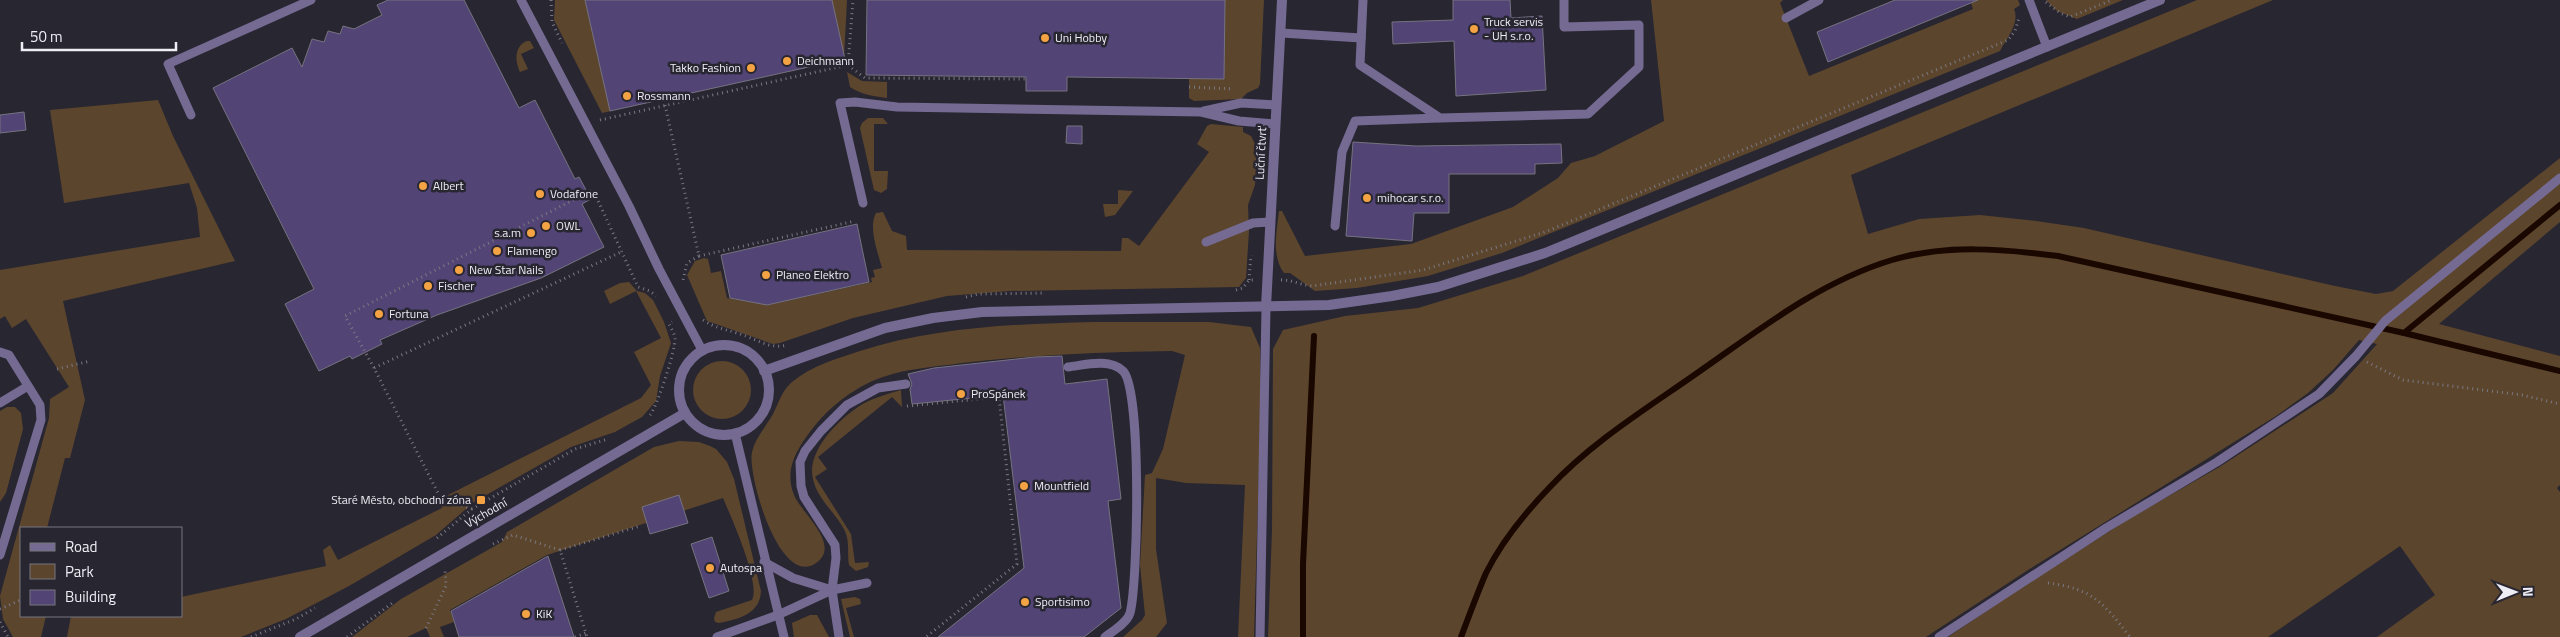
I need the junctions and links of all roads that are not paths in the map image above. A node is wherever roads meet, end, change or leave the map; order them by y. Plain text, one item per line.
1 (311, 0) edge
2 (521, 0) edge
3 (1282, 0) edge
4 (1362, 0) edge
5 (1564, 0) edge
6 (1819, 0) edge
7 (2029, 0) edge
8 (2160, 0) edge
9 (1786, 18) dead end
10 (1281, 33) junction
11 (1361, 38) junction
12 (2047, 46) junction
13 (1276, 105) junction
14 (1201, 112) junction
15 (191, 115) dead end
16 (1440, 118) junction
17 (1275, 124) junction
18 (2560, 178) edge
19 (863, 203) dead end
20 (1270, 222) junction
21 (1335, 226) dead end
22 (1206, 242) dead end
23 (1266, 307) junction
24 (702, 350) junction
25 (4, 354) edge
26 (0, 360) edge
27 (1068, 367) dead end
28 (764, 371) junction
29 (906, 384) dead end
30 (28, 386) junction
31 (0, 403) edge
32 (685, 412) junction
33 (735, 433) junction
34 (1, 549) edge
35 (764, 562) junction
36 (867, 583) dead end
37 (832, 590) junction
38 (778, 615) junction
39 (300, 637) edge
40 (718, 637) edge
41 (784, 637) edge
42 (839, 637) edge
43 (1106, 637) edge
44 (1260, 637) edge
45 (1939, 637) edge

1 - 15 lane
2 - 24 lane
3 - 10 street, Luční čtvrť
4 - 11 lane
5 - 16 lane
6 - 9 lane
7 - 12 lane
8 - 12 street
10 - 11 lane
10 - 13 street, Luční čtvrť
11 - 16 lane
12 - 23 street
13 - 14 lane
13 - 17 street, Luční čtvrť
14 - 17 lane
14 - 19 lane
16 - 21 lane
17 - 20 street, Luční čtvrť
18 - 45 lane
20 - 22 lane
20 - 23 street, Luční čtvrť
23 - 28 street
23 - 44 lane
24 - 28 street
24 - 32 street
25 - 26 lane
25 - 30 lane
27 - 43 lane
28 - 33 street
29 - 37 lane
30 - 31 lane
30 - 34 lane
32 - 33 street
32 - 39 street, Východní
33 - 35 lane
35 - 37 lane
35 - 38 lane
36 - 37 lane
37 - 38 lane
37 - 42 lane
38 - 40 lane
38 - 41 lane

